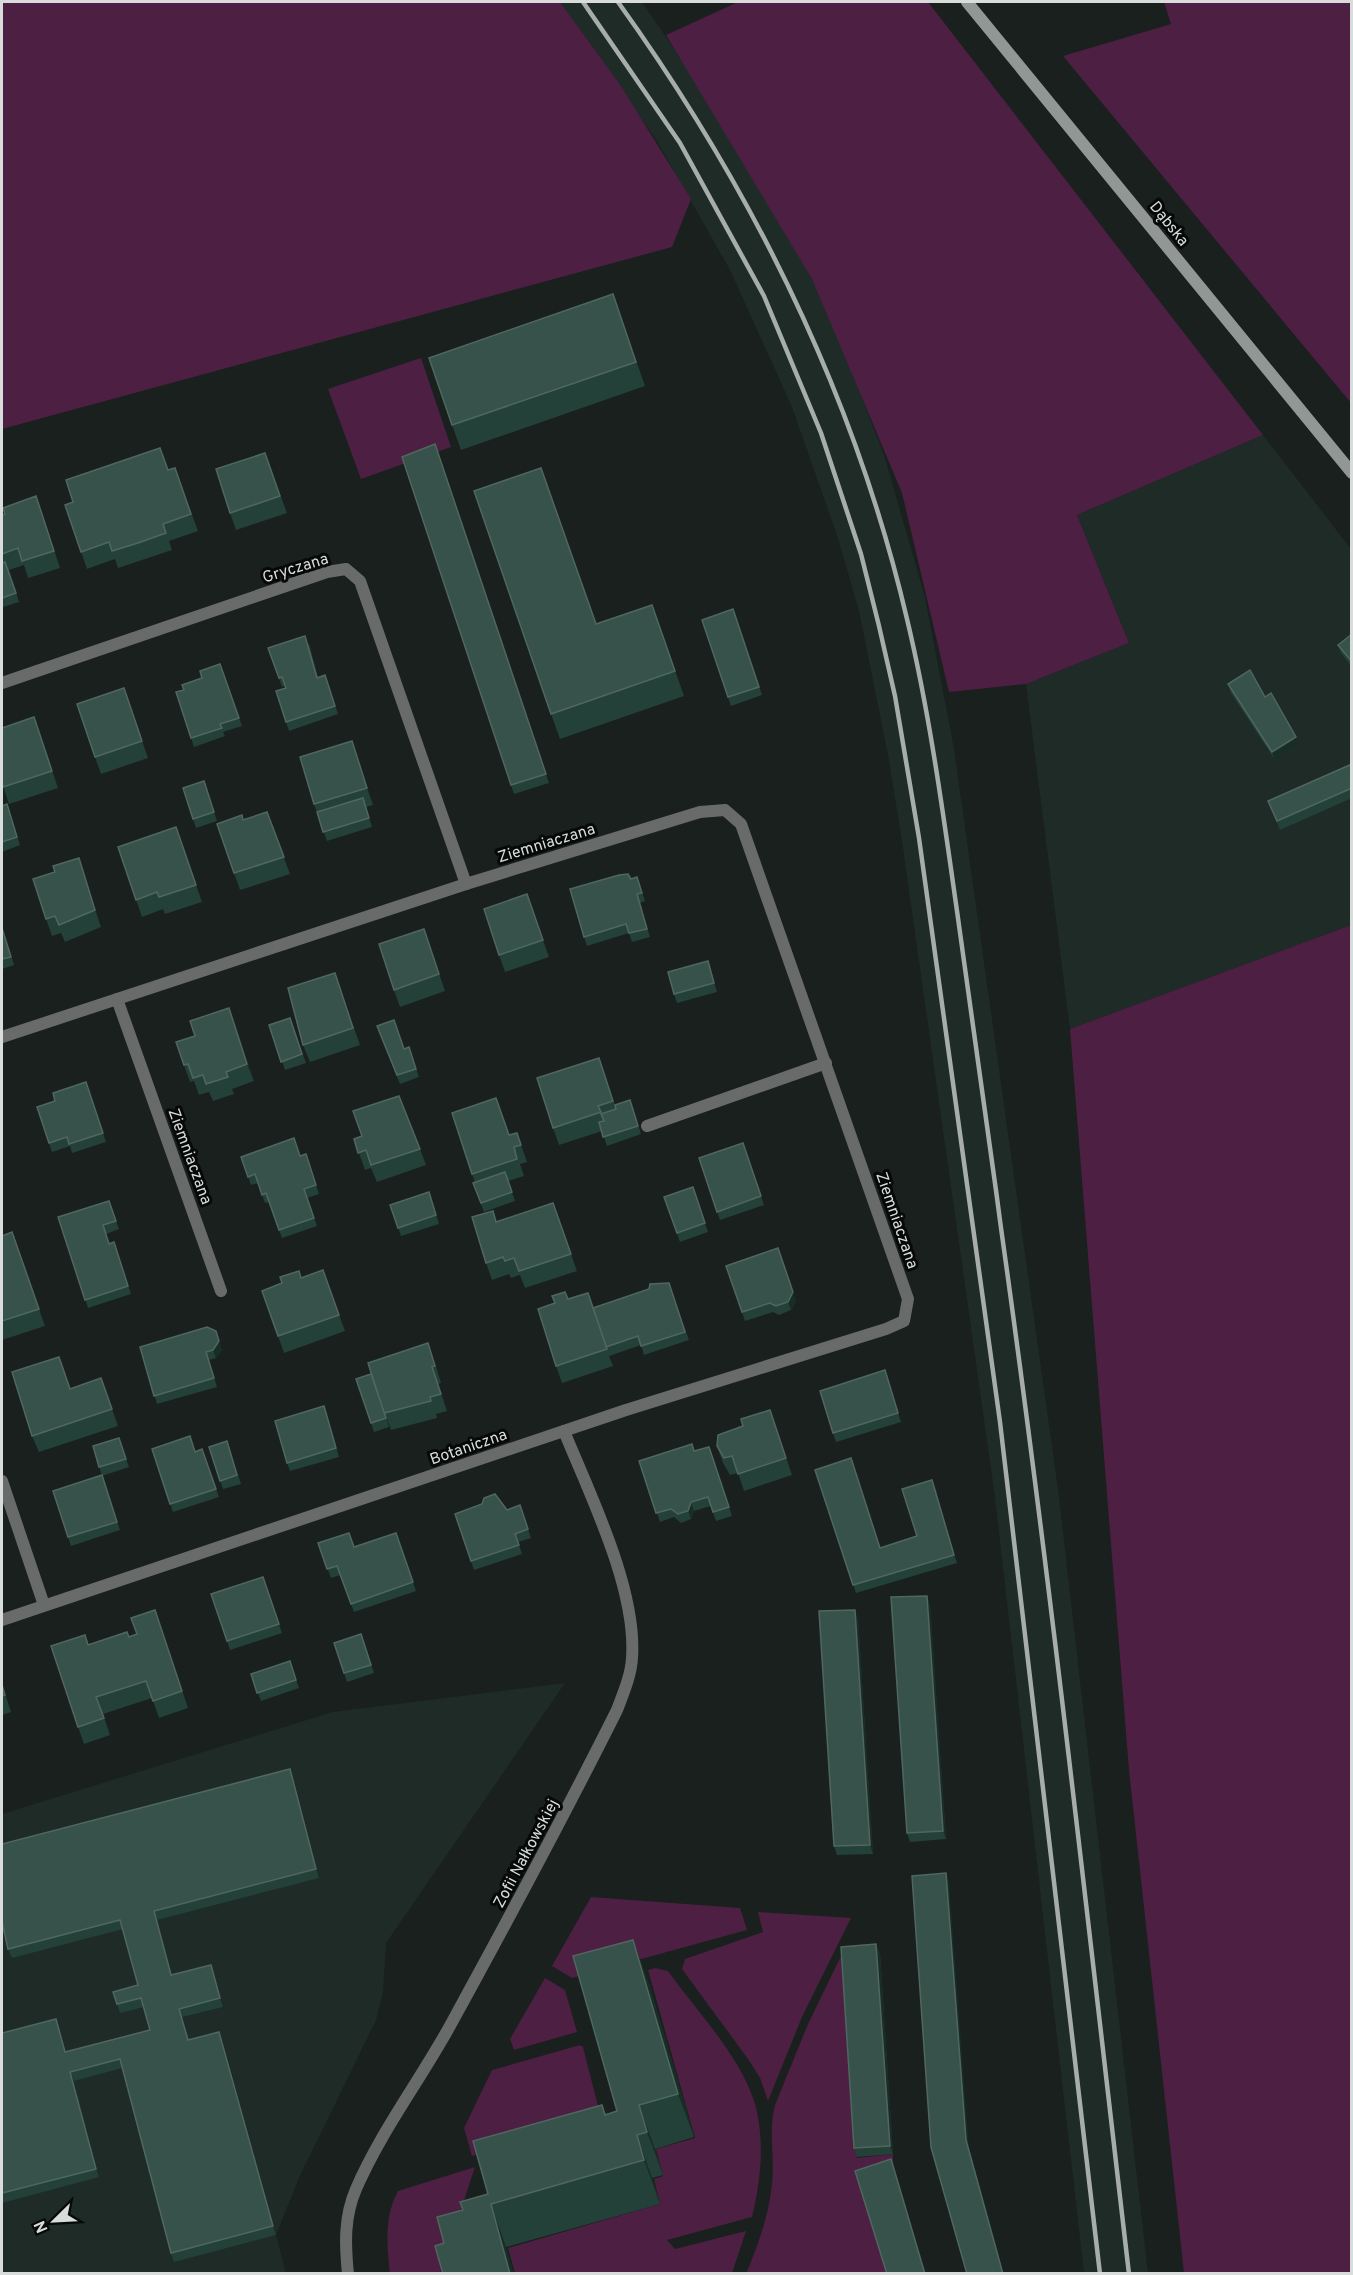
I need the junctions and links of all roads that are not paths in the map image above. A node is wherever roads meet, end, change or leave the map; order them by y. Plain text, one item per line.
1 (967, 2) edge
2 (1350, 470) edge
3 (2, 683) edge
4 (466, 884) junction
5 (117, 999) junction
6 (2, 1037) edge
7 (826, 1063) junction
8 (647, 1126) dead end
9 (221, 1291) dead end
10 (904, 1321) joint
11 (564, 1431) junction
12 (2, 1481) edge
13 (44, 1605) junction
14 (2, 1620) edge
15 (348, 2274) edge

1 - 2 street, Dąbska
3 - 4 street, Gryczana
4 - 5 street, Ziemniaczana
4 - 7 street, Ziemniaczana
5 - 6 street, Ziemniaczana
5 - 9 street, Ziemniaczana
7 - 8 street
7 - 10 street, Ziemniaczana
10 - 11 street, Botaniczna
11 - 13 street, Botaniczna
11 - 15 street, Zofii Nałkowskiej
12 - 13 street
13 - 14 street, Botaniczna

